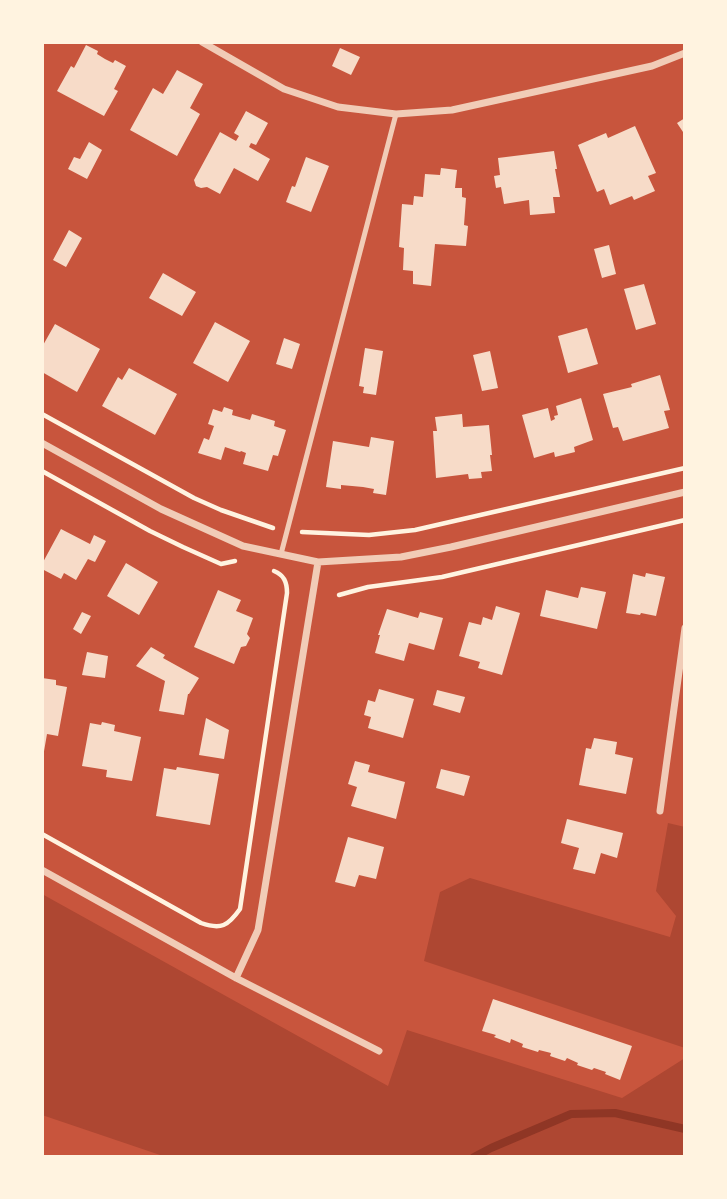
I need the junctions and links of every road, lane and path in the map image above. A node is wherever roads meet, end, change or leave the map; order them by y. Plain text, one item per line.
1 (202, 42) edge
2 (685, 54) edge
3 (396, 114) junction
4 (42, 414) edge
5 (42, 443) edge
6 (685, 468) edge
7 (42, 471) edge
8 (685, 492) edge
9 (685, 520) edge
10 (288, 530) junction
11 (281, 554) junction
12 (318, 562) junction
13 (245, 563) dead end
14 (269, 568) dead end
15 (338, 595) dead end
16 (685, 628) edge
17 (660, 811) dead end
18 (42, 834) edge
19 (42, 870) edge
20 (236, 978) junction
21 (379, 1051) dead end

1 - 3 street
2 - 3 street
3 - 10 lane
4 - 10 path
5 - 11 street
6 - 10 path
7 - 13 path
8 - 12 street
9 - 15 path
10 - 11 lane
11 - 12 street
12 - 20 street
14 - 18 path
16 - 17 street
19 - 20 street
20 - 21 street

